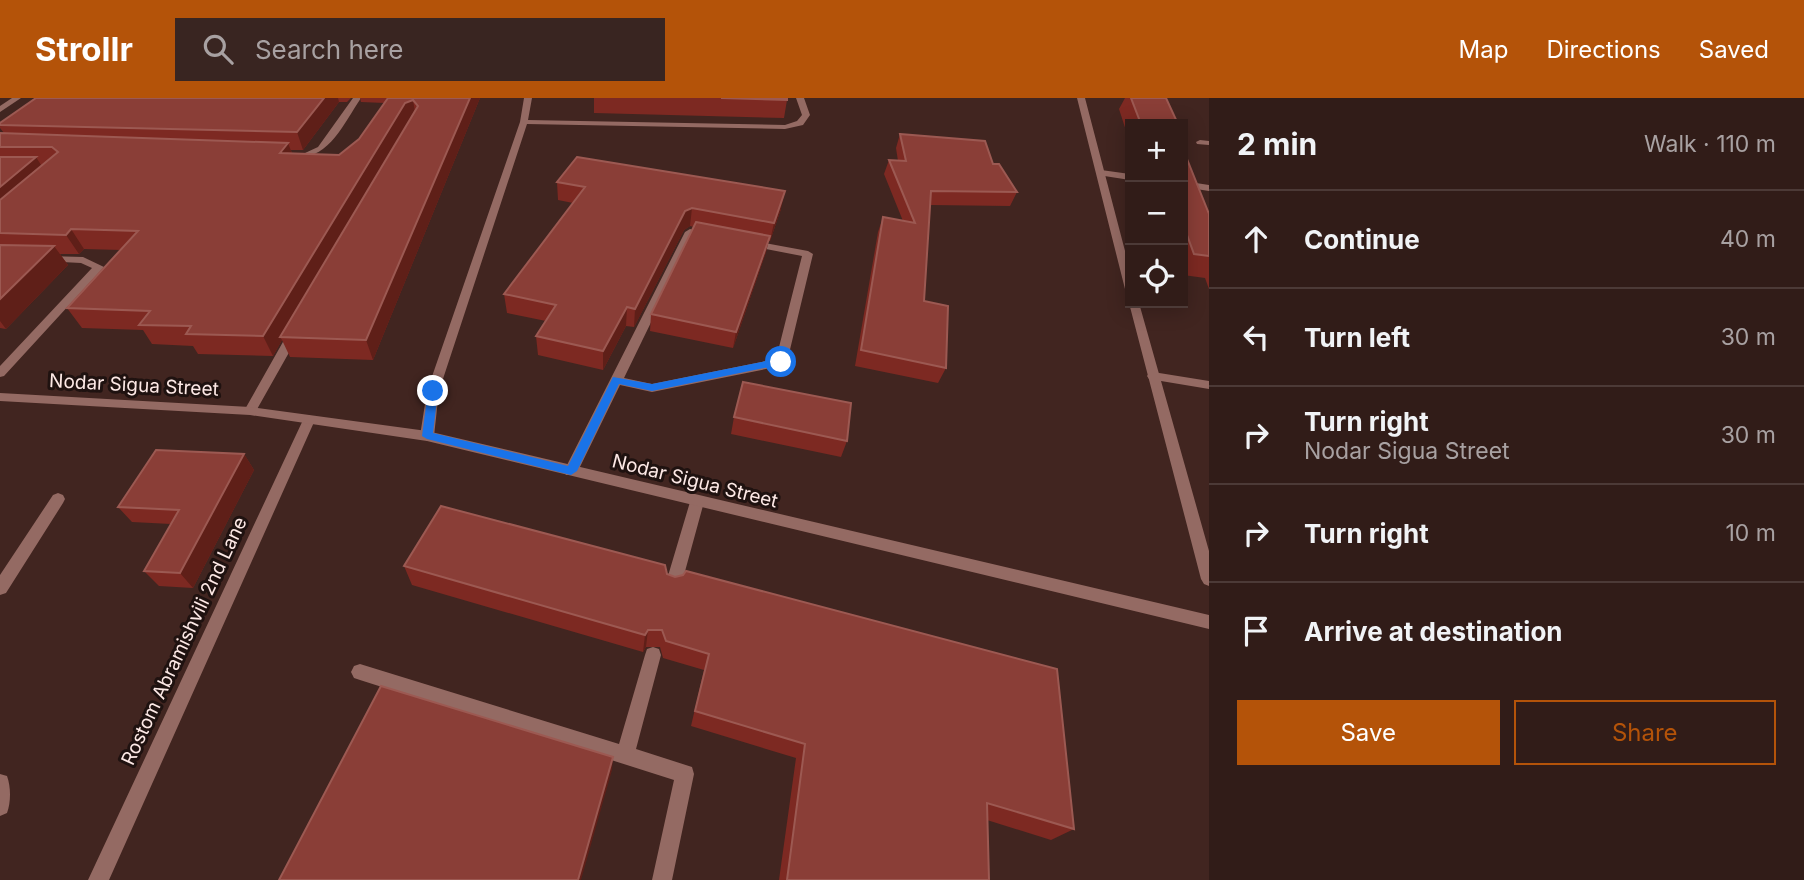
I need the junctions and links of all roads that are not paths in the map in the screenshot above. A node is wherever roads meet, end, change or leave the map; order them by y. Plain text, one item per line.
1 (17, 98) edge
2 (357, 98) edge
3 (528, 98) edge
4 (800, 98) edge
5 (1081, 98) edge
6 (0, 110) edge
7 (524, 122) junction
8 (278, 155) edge
9 (1101, 173) junction
10 (1125, 176) edge
11 (1188, 185) edge
12 (1209, 188) edge
13 (716, 237) edge
14 (743, 242) edge
15 (28, 258) edge
16 (1125, 269) edge
17 (1135, 308) edge
18 (298, 326) edge
19 (0, 373) edge
20 (1153, 376) junction
21 (616, 380) junction
22 (1209, 385) edge
23 (0, 397) edge
24 (250, 411) junction
25 (309, 420) junction
26 (427, 436) junction
27 (571, 471) junction
28 (58, 499) dead end
29 (697, 502) junction
30 (1209, 579) edge
31 (673, 586) edge
32 (0, 588) edge
33 (1209, 622) edge
34 (653, 655) edge
35 (360, 672) dead end
36 (625, 755) junction
37 (0, 783) edge
38 (0, 806) edge
39 (98, 880) edge
40 (662, 880) edge

1 - 6 street
2 - 8 street
3 - 7 street
4 - 7 street
5 - 9 street
7 - 26 street
9 - 10 street
9 - 16 street
11 - 12 street
13 - 21 street
14 - 21 street
15 - 19 street
17 - 20 street
18 - 24 street
20 - 22 street
20 - 30 street
21 - 27 street
23 - 24 street, Nodar Sigua Street
24 - 25 street, Nodar Sigua Street
25 - 26 street, Nodar Sigua Street
25 - 39 street, Rostom Abramishvili 2nd Lane
26 - 27 street, Nodar Sigua Street
27 - 29 street, Nodar Sigua Street
28 - 32 street
29 - 31 street
29 - 33 street, Nodar Sigua Street
34 - 36 street
35 - 36 street
36 - 40 street
37 - 38 street

